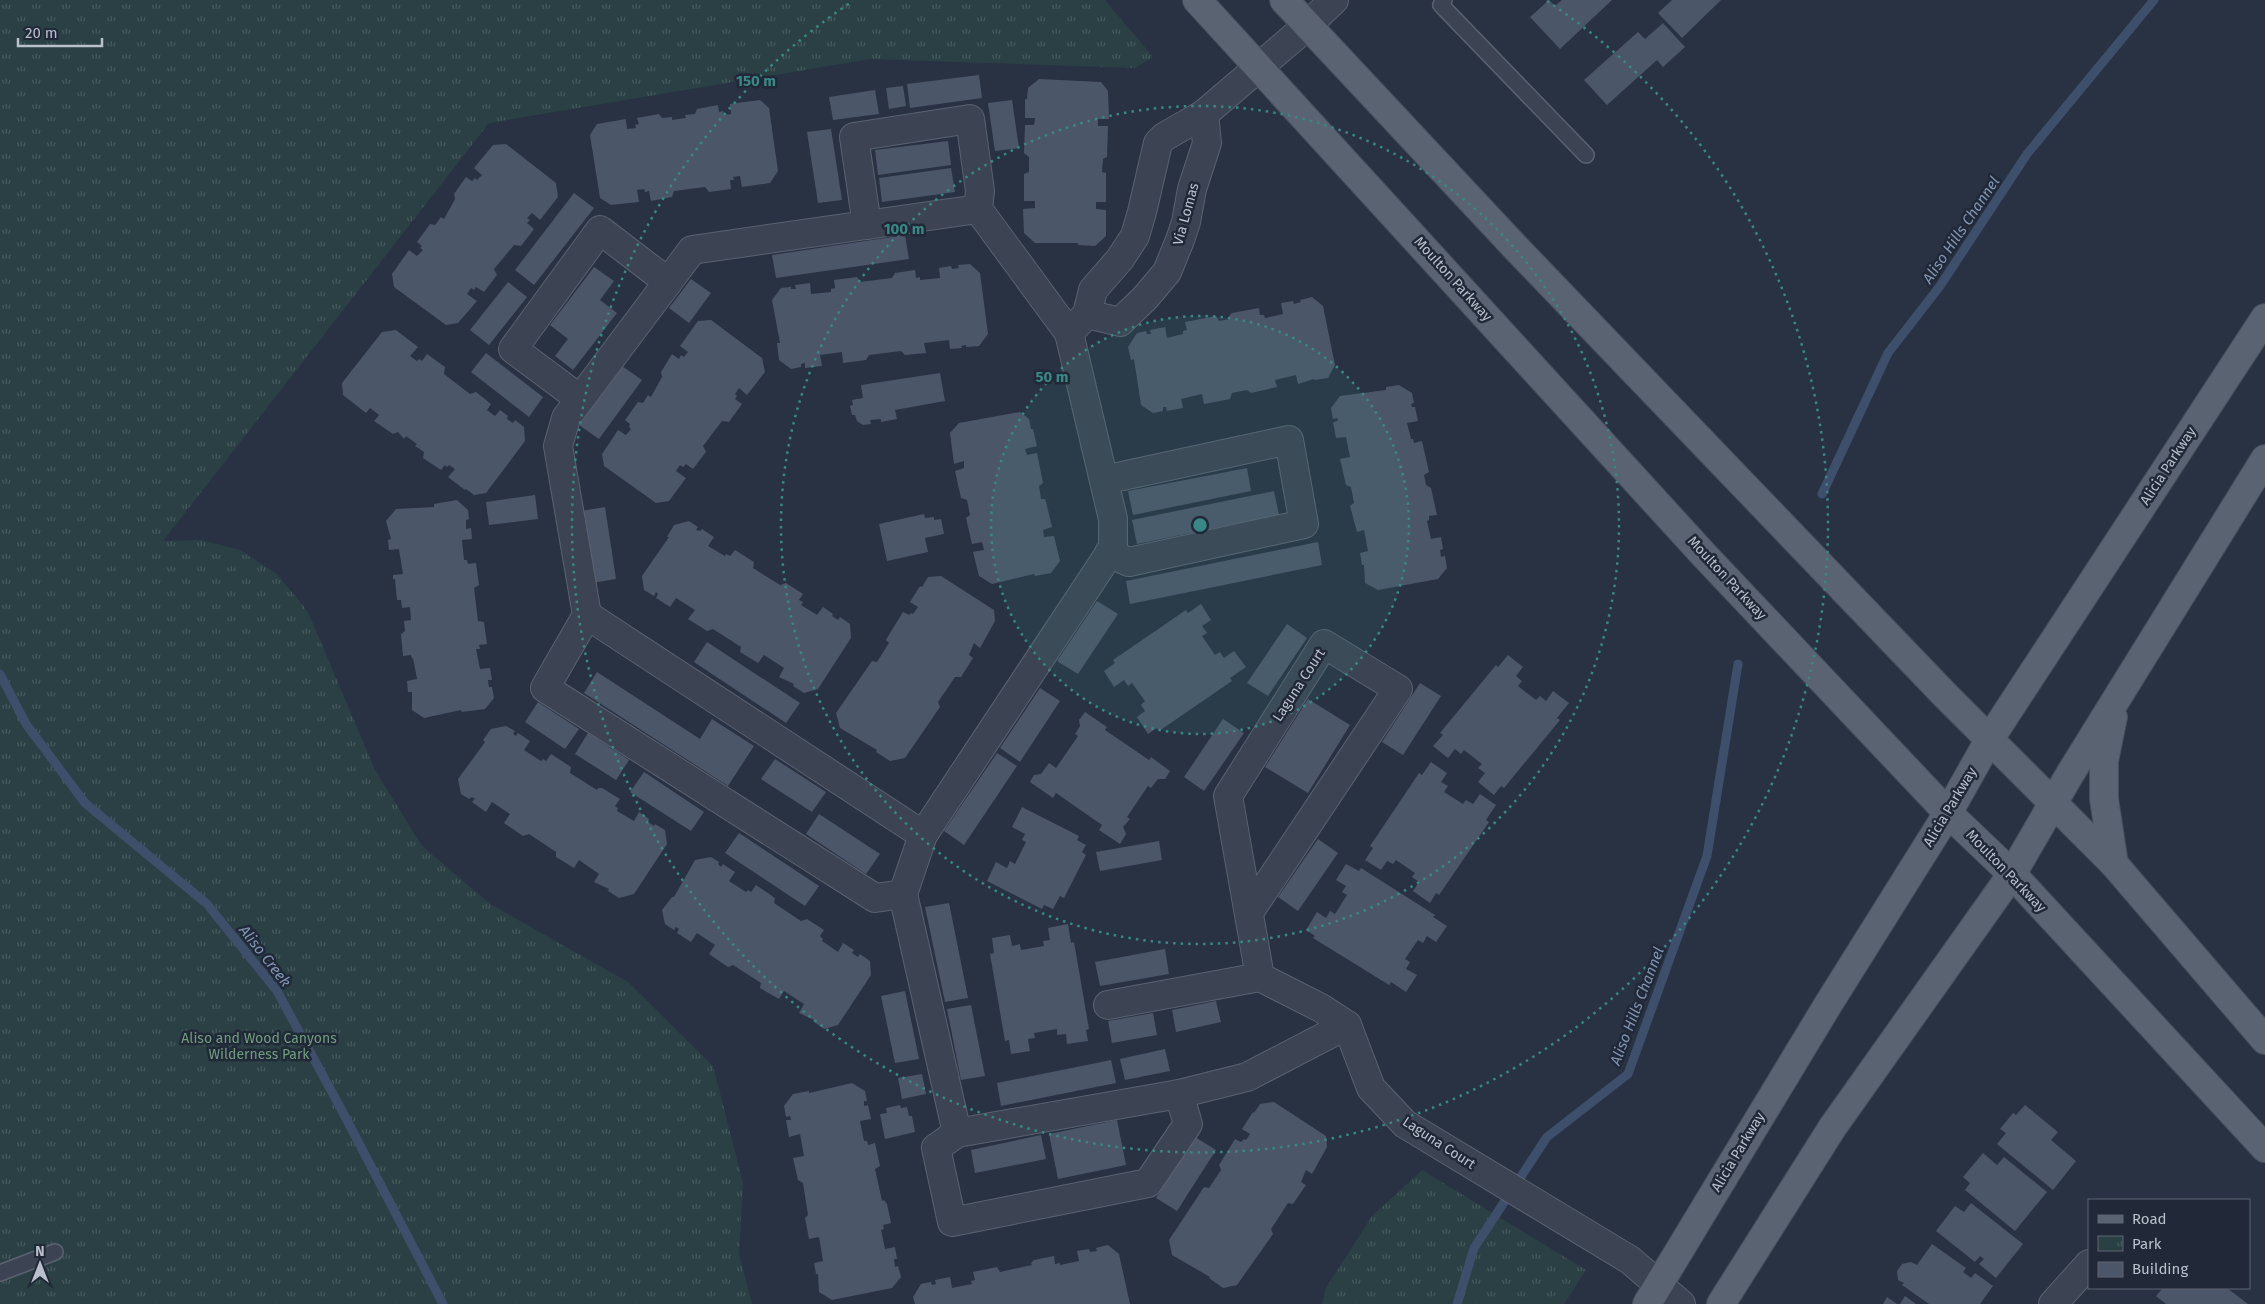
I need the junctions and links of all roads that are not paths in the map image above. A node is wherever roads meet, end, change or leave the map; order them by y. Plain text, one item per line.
1 (1197, 0) edge
2 (1284, 0) edge
3 (1334, 0) edge
4 (1444, 0) edge
5 (1307, 26) junction
6 (1259, 67) junction
7 (1204, 114) junction
8 (1586, 155) dead end
9 (978, 209) junction
10 (867, 225) junction
11 (668, 282) junction
12 (2265, 318) edge
13 (1078, 324) junction
14 (580, 400) junction
15 (2265, 459) edge
16 (1104, 480) junction
17 (1109, 553) junction
18 (587, 614) junction
19 (2118, 696) junction
20 (1989, 740) junction
21 (2053, 803) junction
22 (1948, 813) junction
23 (923, 835) junction
24 (2114, 864) junction
25 (2012, 874) junction
26 (903, 894) junction
27 (1250, 911) junction
28 (1260, 977) junction
29 (1108, 1005) dead end
30 (1347, 1025) junction
31 (2265, 1040) edge
32 (1179, 1094) junction
33 (957, 1134) junction
34 (2265, 1148) edge
35 (55, 1252) dead end
36 (2088, 1265) edge
37 (0, 1273) edge
38 (1652, 1294) edge
39 (1681, 1304) edge
40 (1720, 1304) edge
41 (2053, 1304) edge

1 - 6 main road, Moulton Parkway
2 - 5 main road
3 - 5 street
4 - 8 lane
5 - 6 street
5 - 20 main road
6 - 7 street
6 - 22 main road, Moulton Parkway
7 - 13 street
7 - 13 street, Via Lomas
9 - 10 street
9 - 10 street
9 - 13 street
10 - 11 street
11 - 14 street
11 - 14 street
12 - 20 main road, Alicia Parkway
13 - 16 street
14 - 18 street
15 - 19 main road
16 - 17 street
16 - 17 street
17 - 23 street
18 - 23 street
18 - 26 street
19 - 21 main road
19 - 24 main road
20 - 21 main road
20 - 22 main road, Alicia Parkway
21 - 24 main road
21 - 25 main road
22 - 25 main road, Moulton Parkway
22 - 38 main road, Alicia Parkway
23 - 26 street
24 - 31 main road
25 - 34 main road, Moulton Parkway
25 - 40 main road
26 - 33 street
27 - 27 street, Laguna Court
27 - 28 street, Laguna Court
28 - 29 street
28 - 30 street
30 - 32 street
30 - 38 street, Laguna Court
32 - 33 street
32 - 33 street
35 - 37 lane
36 - 41 street
38 - 39 street, Laguna Court

